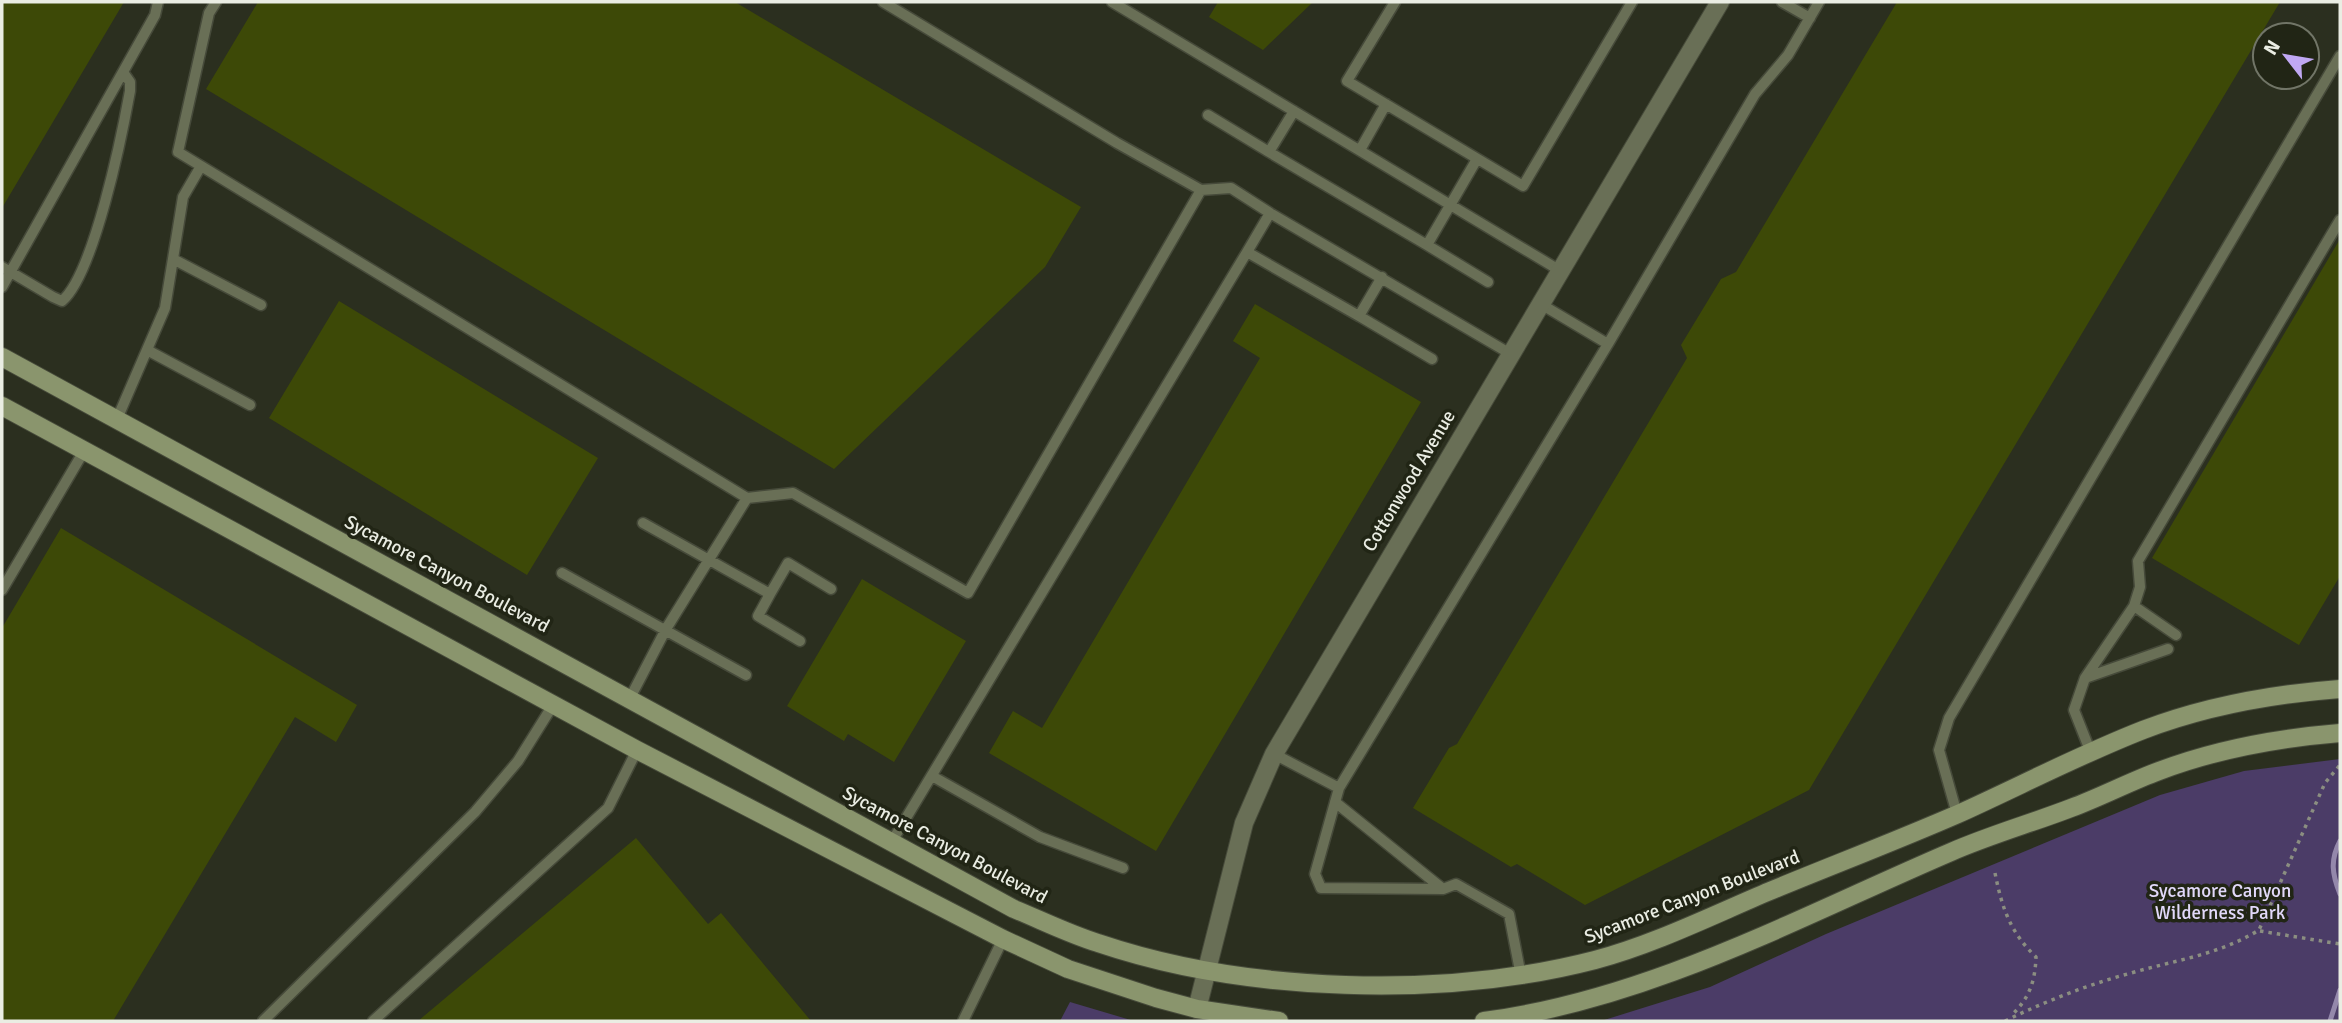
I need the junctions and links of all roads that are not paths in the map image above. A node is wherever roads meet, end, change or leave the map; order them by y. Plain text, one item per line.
1 (158, 2) edge
2 (216, 2) edge
3 (883, 2) edge
4 (1112, 2) edge
5 (1395, 2) edge
6 (1632, 2) edge
7 (1720, 2) edge
8 (1782, 2) edge
9 (1819, 2) edge
10 (1810, 18) junction
11 (2340, 56) edge
12 (123, 72) junction
13 (1386, 104) junction
14 (1294, 111) junction
15 (1208, 115) dead end
16 (1360, 150) junction
17 (1269, 152) junction
18 (1477, 159) junction
19 (201, 166) junction
20 (1201, 190) junction
21 (1451, 205) junction
22 (1270, 213) junction
23 (2340, 220) edge
24 (1427, 245) junction
25 (1247, 252) junction
26 (173, 259) junction
27 (6, 270) edge
28 (1559, 270) junction
29 (1381, 277) junction
30 (1488, 282) dead end
31 (2, 287) edge
32 (1539, 303) junction
33 (261, 305) dead end
34 (1359, 316) junction
35 (1608, 344) junction
36 (147, 350) junction
37 (1509, 353) junction
38 (2, 357) edge
39 (1432, 359) dead end
40 (250, 405) dead end
41 (2, 406) edge
42 (117, 419) junction
43 (84, 451) junction
44 (747, 498) junction
45 (643, 523) dead end
46 (709, 559) junction
47 (562, 573) dead end
48 (831, 589) dead end
49 (2, 590) edge
50 (770, 594) junction
51 (2134, 606) junction
52 (666, 629) junction
53 (2176, 635) dead end
54 (800, 641) dead end
55 (2168, 649) dead end
56 (746, 676) dead end
57 (2085, 678) junction
58 (2340, 689) edge
59 (630, 698) junction
60 (553, 705) junction
61 (2340, 733) edge
62 (637, 750) junction
63 (2091, 753) junction
64 (1274, 754) junction
65 (932, 776) junction
66 (1339, 788) junction
67 (1335, 802) junction
68 (1957, 814) junction
69 (891, 843) junction
70 (1123, 869) dead end
71 (1443, 889) junction
72 (1003, 939) junction
73 (1206, 970) junction
74 (1521, 976) junction
75 (1197, 1009) junction
76 (263, 1021) edge
77 (373, 1021) edge
78 (963, 1021) edge
79 (1279, 1021) edge
80 (1484, 1021) edge

1 - 12 lane
2 - 19 lane
3 - 20 lane
4 - 14 lane
5 - 13 lane
6 - 18 lane
7 - 28 street, Cottonwood Avenue
8 - 10 lane
9 - 10 lane
10 - 35 lane
11 - 68 lane
12 - 27 lane
12 - 27 lane
13 - 16 lane
13 - 18 lane
14 - 16 lane
14 - 17 lane
15 - 17 lane
16 - 21 lane
17 - 24 lane
18 - 21 lane
19 - 26 lane
19 - 44 lane
20 - 22 lane
20 - 44 lane
21 - 24 lane
21 - 28 lane
22 - 25 lane
22 - 29 lane
23 - 51 lane
24 - 30 lane
25 - 34 lane
25 - 65 lane
26 - 33 lane
26 - 36 lane
27 - 31 lane
28 - 32 street, Cottonwood Avenue
29 - 34 lane
29 - 37 lane
32 - 35 lane
32 - 37 street, Cottonwood Avenue
34 - 39 lane
35 - 66 lane
36 - 40 lane
36 - 42 lane
37 - 64 street, Cottonwood Avenue
38 - 42 main road, Sycamore Canyon Boulevard
41 - 43 main road
42 - 59 main road, Sycamore Canyon Boulevard
43 - 49 lane
43 - 60 main road
44 - 46 lane
45 - 46 lane
46 - 50 lane
46 - 52 lane
47 - 52 lane
48 - 50 lane
50 - 54 lane
51 - 53 lane
51 - 57 lane
52 - 56 lane
52 - 59 lane
55 - 57 lane
57 - 63 lane
58 - 63 main road, Sycamore Canyon Boulevard
59 - 69 main road, Sycamore Canyon Boulevard
60 - 62 main road
60 - 76 lane
61 - 80 main road
62 - 72 main road
62 - 77 lane
63 - 68 main road, Sycamore Canyon Boulevard
64 - 66 lane
64 - 73 street, Cottonwood Avenue
65 - 69 lane
65 - 70 lane
66 - 67 lane
67 - 71 lane
67 - 71 lane
68 - 74 main road, Sycamore Canyon Boulevard
69 - 73 main road, Sycamore Canyon Boulevard
71 - 74 lane
72 - 75 main road
72 - 78 lane
73 - 74 main road, Sycamore Canyon Boulevard
73 - 75 street, Cottonwood Avenue
75 - 79 main road

